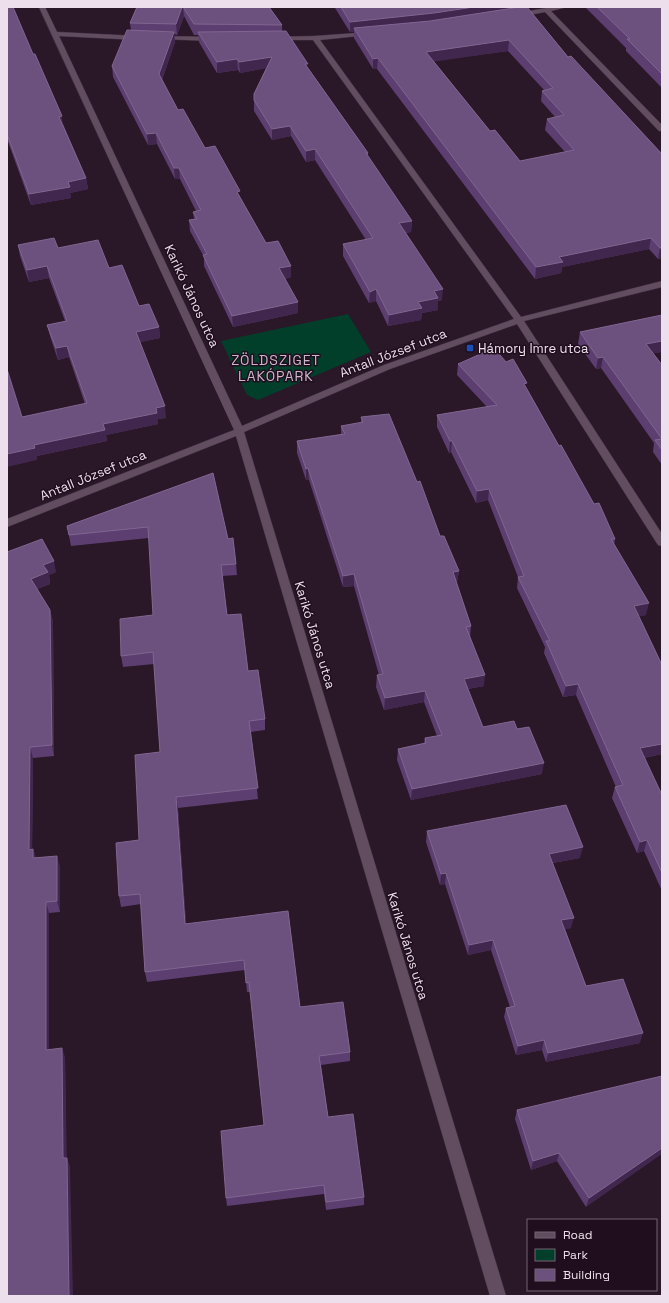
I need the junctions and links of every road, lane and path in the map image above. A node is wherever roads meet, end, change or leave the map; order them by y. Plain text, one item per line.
1 (42, 7) edge
2 (564, 7) edge
3 (547, 11) junction
4 (508, 17) edge
5 (376, 33) edge
6 (55, 34) junction
7 (146, 38) edge
8 (154, 38) edge
9 (269, 38) edge
10 (315, 38) junction
11 (223, 39) edge
12 (662, 129) edge
13 (662, 284) edge
14 (519, 320) junction
15 (239, 431) junction
16 (7, 523) edge
17 (662, 542) edge
18 (498, 1296) edge

1 - 6 street, Karikó János utca
2 - 3 street
3 - 4 street
3 - 12 street
5 - 10 street
6 - 7 street
6 - 15 street, Karikó János utca
8 - 11 street
9 - 10 street
10 - 14 street
13 - 14 street, Antall József utca
14 - 15 street, Antall József utca
14 - 17 street
15 - 16 street, Antall József utca
15 - 18 street, Karikó János utca

